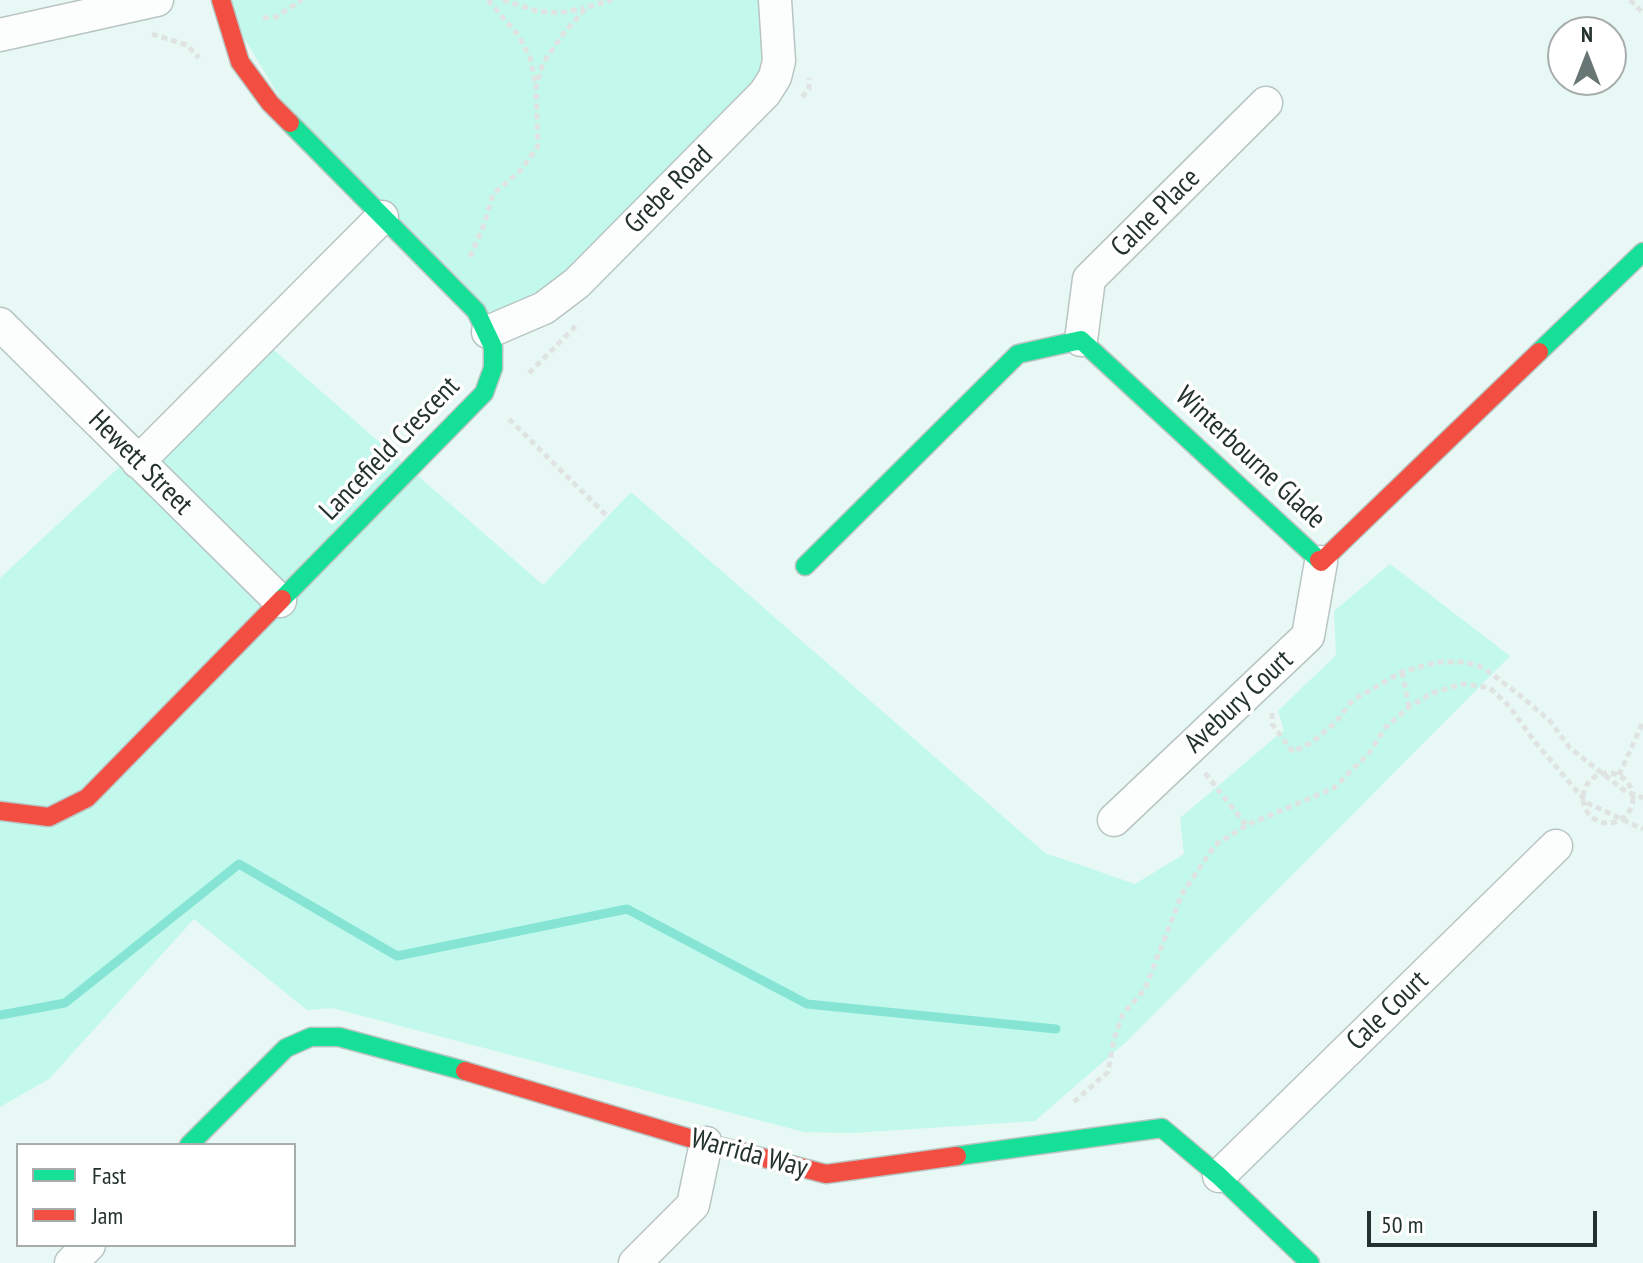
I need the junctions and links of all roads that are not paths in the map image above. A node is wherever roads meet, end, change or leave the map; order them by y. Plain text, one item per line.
1 (157, 0) edge
2 (221, 0) edge
3 (775, 0) edge
4 (0, 35) edge
5 (1266, 103) dead end
6 (382, 217) junction
7 (1643, 252) edge
8 (0, 324) edge
9 (488, 332) junction
10 (1081, 340) junction
11 (138, 462) junction
12 (1321, 562) junction
13 (805, 566) dead end
14 (280, 601) junction
15 (0, 811) edge
16 (1114, 820) dead end
17 (1556, 846) dead end
18 (191, 1143) edge
19 (706, 1143) junction
20 (1219, 1176) junction
21 (635, 1263) edge
22 (1310, 1263) edge

1 - 4 street
2 - 6 street
3 - 9 street, Grebe Road
5 - 10 street, Calne Place
6 - 9 street
6 - 11 street
7 - 12 street, Winterbourne Glade
8 - 11 street, Hewett Street
9 - 14 street, Lancefield Crescent
10 - 12 street, Winterbourne Glade
10 - 13 street
11 - 14 street, Hewett Street
12 - 16 street, Avebury Court
14 - 15 street, Lancefield Crescent
17 - 20 street, Cale Court
18 - 19 street, Warrida Way
19 - 20 street, Warrida Way
19 - 21 street
20 - 22 street, Warrida Way

